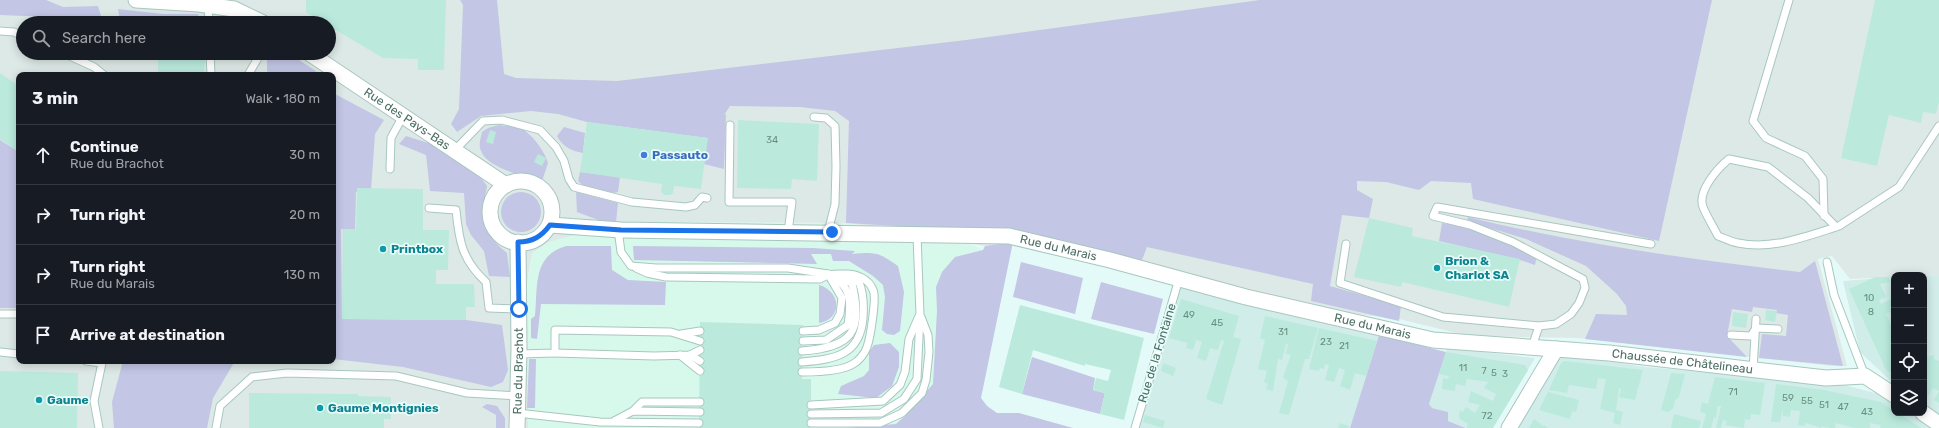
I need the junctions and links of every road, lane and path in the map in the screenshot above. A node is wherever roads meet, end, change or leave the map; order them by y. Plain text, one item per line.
1 (136, 0) edge
2 (1789, 0) edge
3 (208, 5) junction
4 (209, 16) edge
5 (248, 16) edge
6 (0, 31) edge
7 (16, 33) edge
8 (79, 60) edge
9 (210, 60) edge
10 (257, 60) edge
11 (316, 60) edge
12 (100, 72) edge
13 (211, 72) edge
14 (250, 72) edge
15 (329, 72) edge
16 (336, 76) edge
17 (403, 116) junction
18 (814, 117) dead end
19 (730, 125) dead end
20 (1939, 126) edge
21 (455, 150) junction
22 (390, 169) dead end
23 (506, 184) junction
24 (707, 198) dead end
25 (429, 208) dead end
26 (1824, 216) junction
27 (550, 225) junction
28 (1836, 227) junction
29 (618, 229) junction
30 (788, 232) junction
31 (828, 232) junction
32 (917, 235) junction
33 (518, 242) junction
34 (1346, 244) dead end
35 (1651, 244) dead end
36 (1827, 262) dead end
37 (631, 266) junction
38 (828, 274) junction
39 (1180, 278) junction
40 (519, 309) junction
41 (0, 314) edge
42 (16, 314) edge
43 (920, 315) junction
44 (1756, 319) dead end
45 (1539, 326) junction
46 (1756, 328) junction
47 (1778, 329) dead end
48 (700, 331) dead end
49 (803, 331) dead end
50 (679, 334) junction
51 (1731, 335) dead end
52 (700, 341) dead end
53 (803, 341) dead end
54 (1532, 347) junction
55 (1556, 349) junction
56 (700, 350) dead end
57 (802, 351) dead end
58 (0, 352) edge
59 (555, 352) junction
60 (16, 354) edge
61 (519, 354) junction
62 (680, 355) junction
63 (690, 355) junction
64 (700, 361) dead end
65 (802, 362) dead end
66 (102, 364) edge
67 (1753, 370) junction
68 (700, 371) dead end
69 (802, 372) dead end
70 (1865, 376) junction
71 (1891, 393) edge
72 (518, 396) junction
73 (700, 402) dead end
74 (811, 405) dead end
75 (633, 411) junction
76 (700, 412) dead end
77 (517, 413) junction
78 (811, 414) dead end
79 (1927, 416) edge
80 (612, 422) junction
81 (699, 423) dead end
82 (811, 423) dead end
83 (1939, 424) edge
84 (99, 428) edge
85 (216, 428) edge
86 (517, 428) edge
87 (1135, 428) edge
88 (1509, 428) edge

1 - 3 street
2 - 26 lane
3 - 4 lane
3 - 5 street
6 - 7 lane
8 - 12 lane
9 - 13 lane
10 - 14 lane
11 - 15 street, Rue des Pays-Bas
16 - 17 street, Rue des Pays-Bas
17 - 21 street, Rue des Pays-Bas
17 - 22 lane
18 - 31 lane
19 - 30 lane
20 - 28 lane
21 - 23 street, Rue des Pays-Bas
21 - 24 lane
23 - 27 street
23 - 33 street
25 - 40 lane
26 - 28 lane
26 - 28 lane
27 - 29 street, Rue du Marais
27 - 33 street
29 - 30 street, Rue du Marais
29 - 37 lane
30 - 31 street, Rue du Marais
31 - 32 street, Rue du Marais
32 - 39 street, Rue du Marais
32 - 43 lane
33 - 40 street, Rue du Brachot
34 - 45 lane
35 - 45 lane
36 - 70 lane
37 - 38 lane
37 - 38 lane
38 - 49 lane
38 - 53 lane
38 - 57 lane
38 - 65 lane
38 - 69 lane
39 - 54 street, Rue du Marais
39 - 87 lane, Rue de la Fontaine
40 - 61 street, Rue du Brachot
41 - 42 lane
43 - 74 lane
43 - 78 lane
43 - 82 lane
44 - 46 lane
45 - 54 lane
46 - 47 lane
46 - 51 lane
46 - 67 lane
48 - 50 lane
50 - 52 lane
50 - 59 lane
54 - 55 street, Rue du Marais
55 - 67 street, Chaussée de Châtelineau
55 - 88 street
56 - 63 lane
58 - 60 lane
59 - 61 lane
59 - 62 lane
61 - 72 street, Rue du Brachot
62 - 63 lane
62 - 68 lane
63 - 64 lane
66 - 84 lane
67 - 70 street, Chaussée de Châtelineau
70 - 71 street
72 - 77 street, Rue du Brachot
72 - 85 lane
73 - 75 lane
75 - 76 lane
75 - 80 lane
77 - 80 lane
77 - 86 street, Rue du Brachot
79 - 83 street
80 - 81 lane

